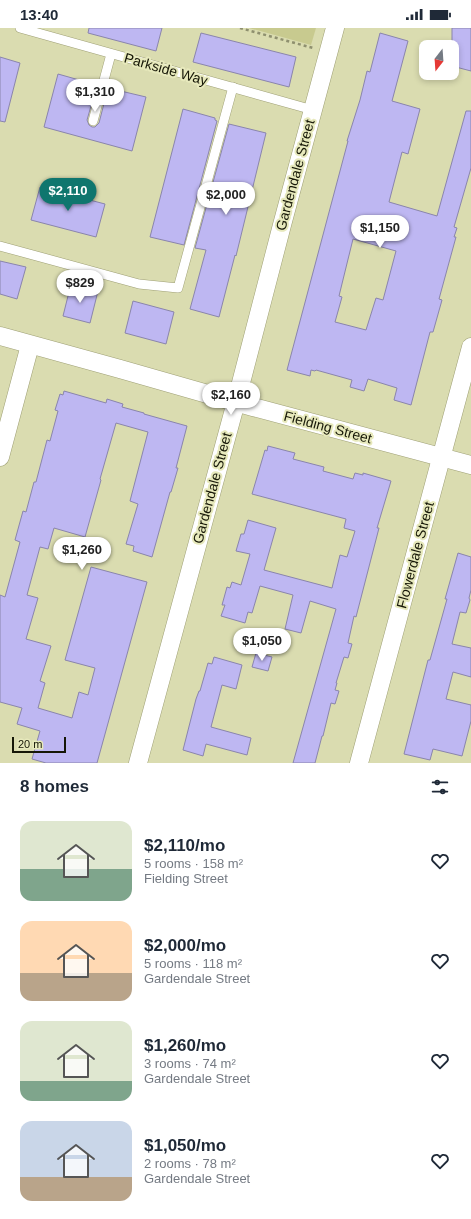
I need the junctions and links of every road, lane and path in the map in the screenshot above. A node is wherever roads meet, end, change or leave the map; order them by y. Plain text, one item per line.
1 (20, 28) edge
2 (240, 28) edge
3 (335, 28) edge
4 (312, 48) dead end
5 (111, 54) junction
6 (233, 88) junction
7 (313, 110) junction
8 (93, 121) dead end
9 (0, 246) edge
10 (0, 336) edge
11 (30, 344) junction
12 (471, 347) edge
13 (236, 402) junction
14 (0, 457) edge
15 (441, 457) junction
16 (471, 465) edge
17 (138, 763) edge
18 (359, 763) edge

1 - 5 lane, Parkside Way
2 - 4 path
3 - 7 street, Gardendale Street
5 - 6 lane, Parkside Way
5 - 8 lane
6 - 7 lane, Parkside Way
6 - 9 lane
7 - 13 street, Gardendale Street
10 - 11 street, Fielding Street
11 - 13 street, Fielding Street
11 - 14 street
12 - 15 street, Flowerdale Street
13 - 15 street, Fielding Street
13 - 17 street, Gardendale Street
15 - 16 street, Fielding Street
15 - 18 street, Flowerdale Street

